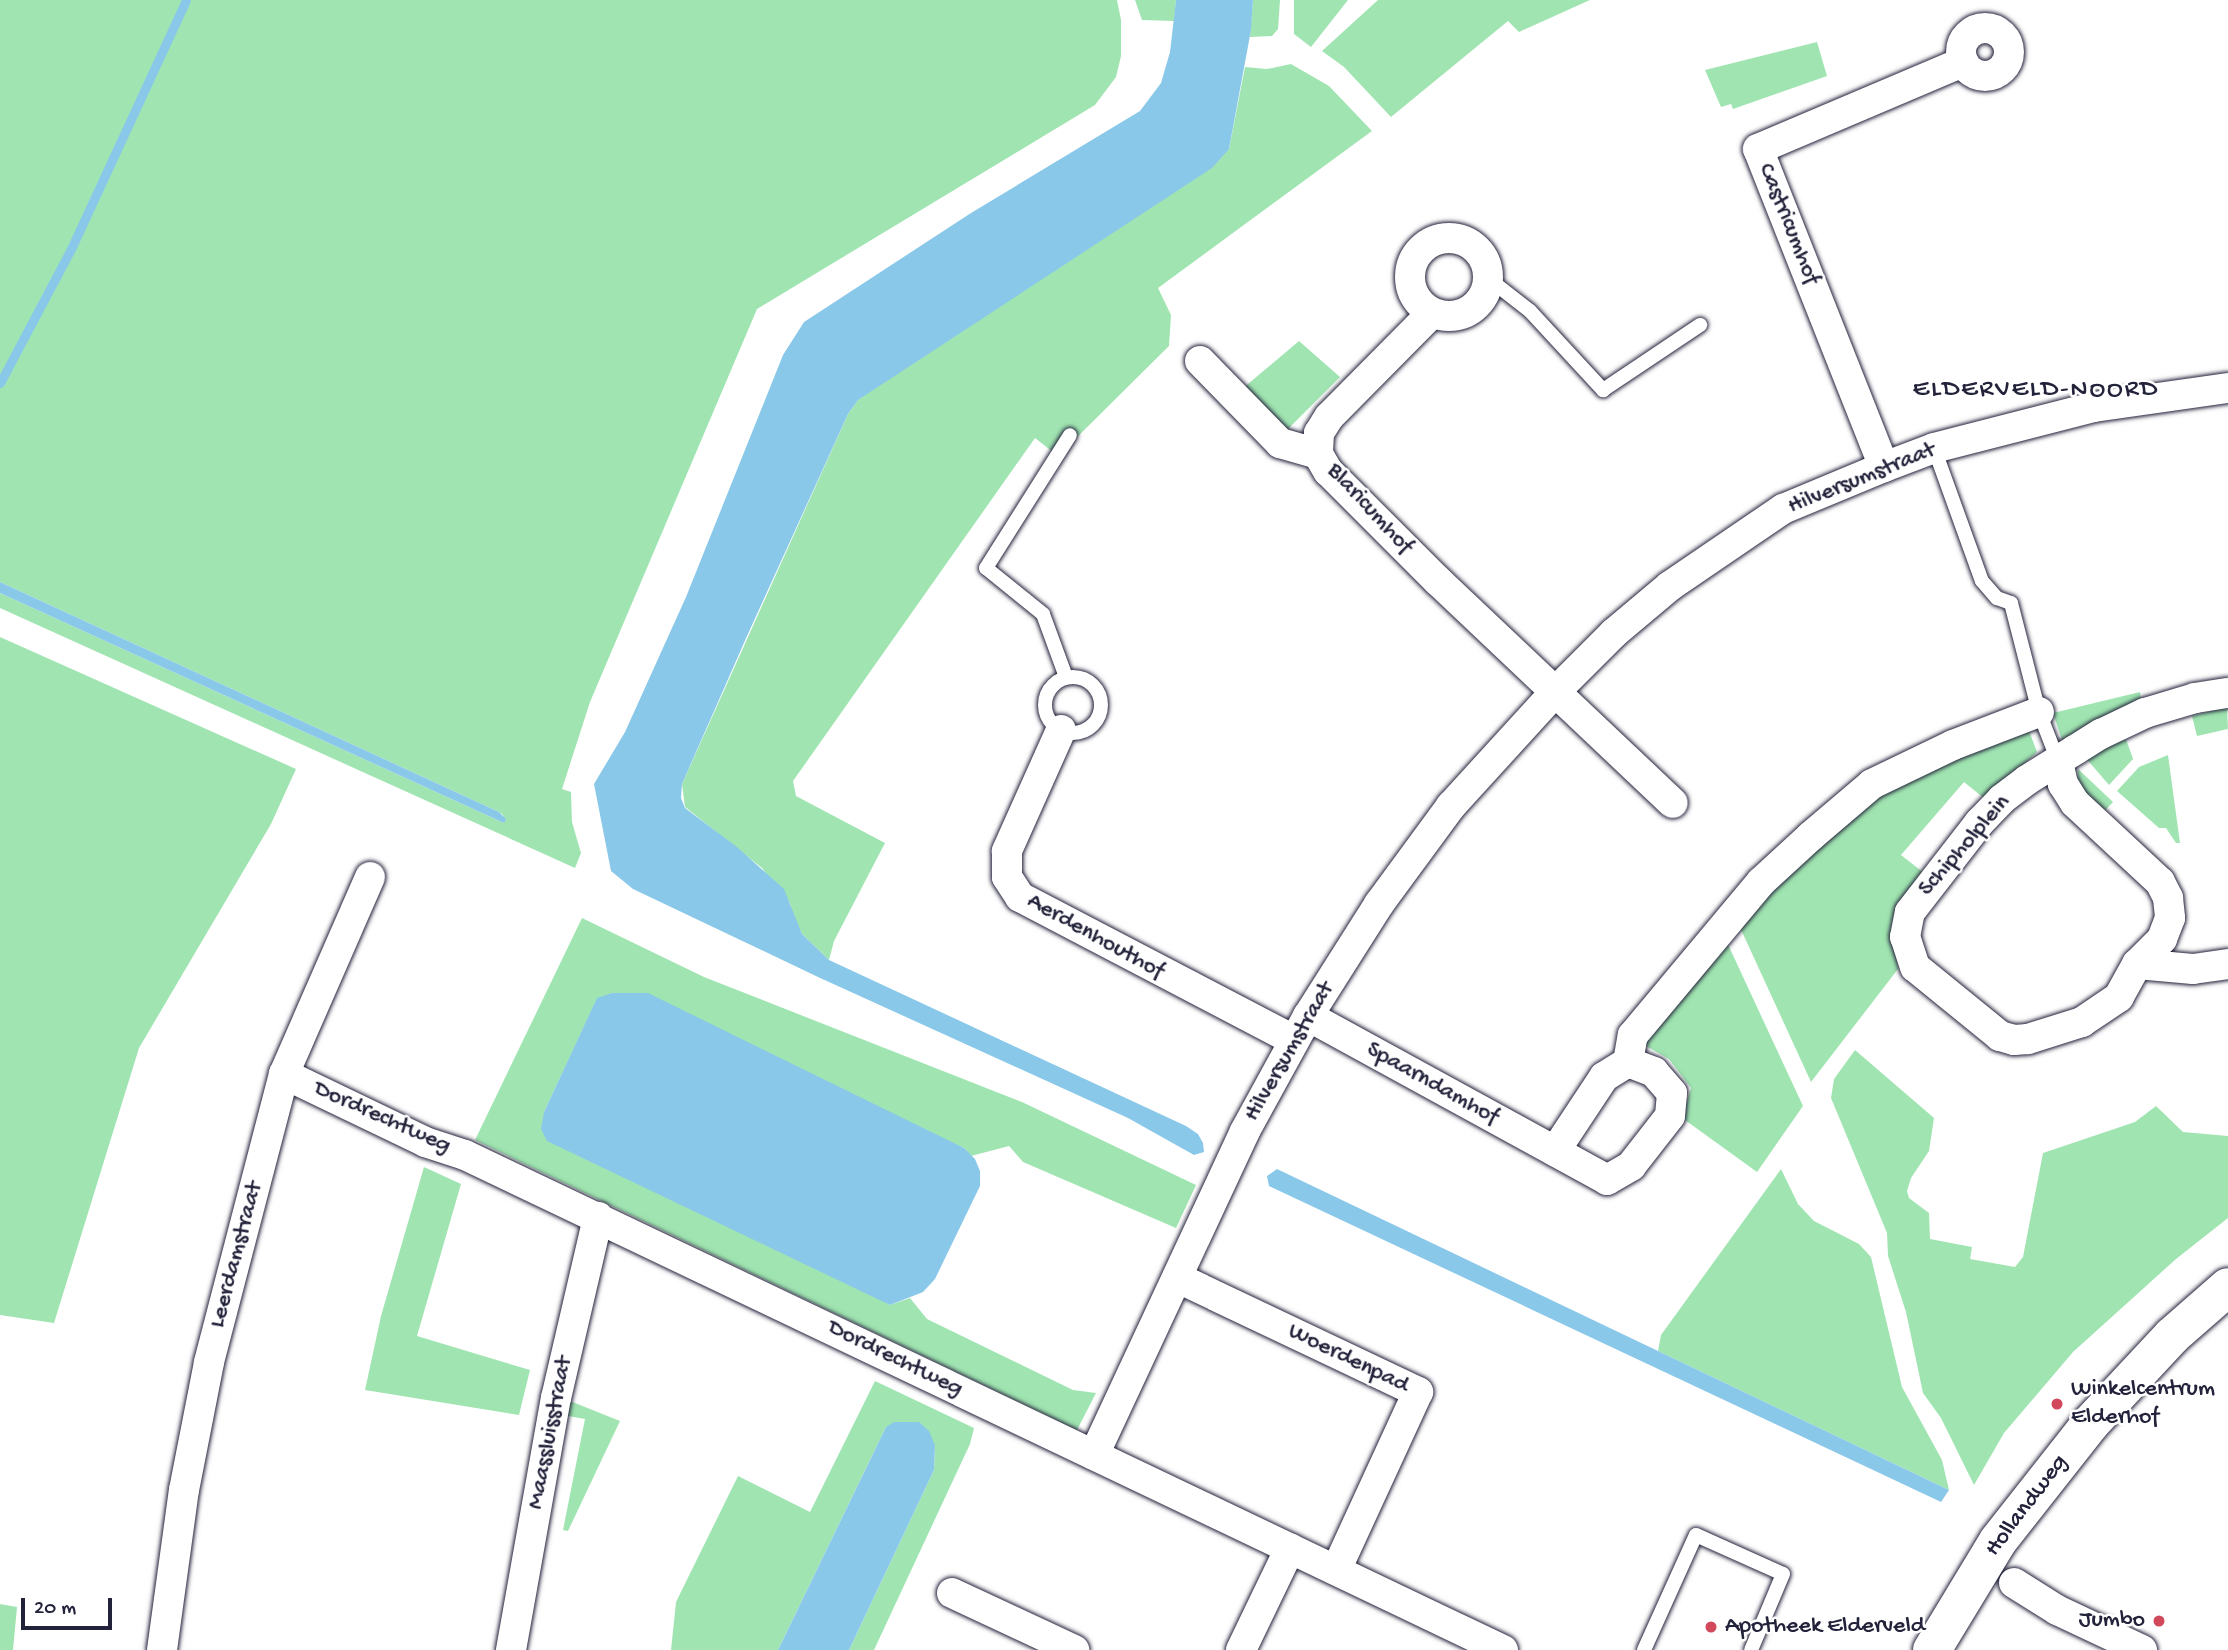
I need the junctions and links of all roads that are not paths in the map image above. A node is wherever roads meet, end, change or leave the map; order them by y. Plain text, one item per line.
1 (1963, 62) dead end
2 (1489, 279) junction
3 (1432, 313) junction
4 (1700, 324) dead end
5 (1200, 361) dead end
6 (2228, 388) edge
7 (1070, 435) dead end
8 (1934, 448) junction
9 (1318, 454) junction
10 (1884, 467) junction
11 (1066, 677) junction
12 (1555, 692) junction
13 (2228, 693) edge
14 (2039, 712) junction
15 (1061, 730) junction
16 (2058, 761) junction
17 (1673, 803) dead end
18 (370, 877) dead end
19 (2137, 964) junction
20 (2228, 964) edge
21 (1301, 1028) junction
22 (1628, 1062) junction
23 (284, 1074) junction
24 (1555, 1151) junction
25 (598, 1217) junction
26 (1178, 1278) junction
27 (2228, 1287) edge
28 (1094, 1455) junction
29 (1290, 1548) junction
30 (1336, 1570) junction
31 (2014, 1583) dead end
32 (951, 1593) dead end
33 (162, 1650) edge
34 (511, 1650) edge
35 (1074, 1650) edge
36 (1241, 1650) edge
37 (1503, 1650) edge
38 (1644, 1650) edge
39 (1751, 1650) edge
40 (1932, 1650) edge
41 (2142, 1650) edge

1 - 10 street, Castricumhof
2 - 3 street
2 - 3 street
2 - 4 lane
3 - 9 street, Blaricumhof
5 - 9 street
6 - 8 street, Hilversumstraat
7 - 11 lane
8 - 10 street, Hilversumstraat
8 - 14 lane
9 - 12 street, Blaricumhof
10 - 12 street, Hilversumstraat
11 - 15 lane
11 - 15 lane
12 - 17 street
12 - 21 street, Hilversumstraat
13 - 16 street, Schipholplein
14 - 16 lane
14 - 22 street
15 - 21 street, Aerdenhouthof
16 - 19 street, Schipholplein
16 - 19 street, Schipholplein
18 - 23 street, Leerdamstraat
19 - 20 street
21 - 24 street, Spaarndamhof
21 - 26 street, Hilversumstraat
22 - 24 street
22 - 24 street, Spaarndamhof
23 - 25 street, Dordrechtweg
23 - 33 street, Leerdamstraat
25 - 28 street, Dordrechtweg
25 - 34 street, Maassluisstraat
26 - 28 street, Hilversumstraat
26 - 30 street, Woerdenpad
27 - 40 street, Hollandweg
28 - 29 street, Dordrechtweg
29 - 30 street, Dordrechtweg
29 - 36 street
30 - 37 street, Dordrechtweg
31 - 41 street
32 - 35 street
38 - 39 lane

